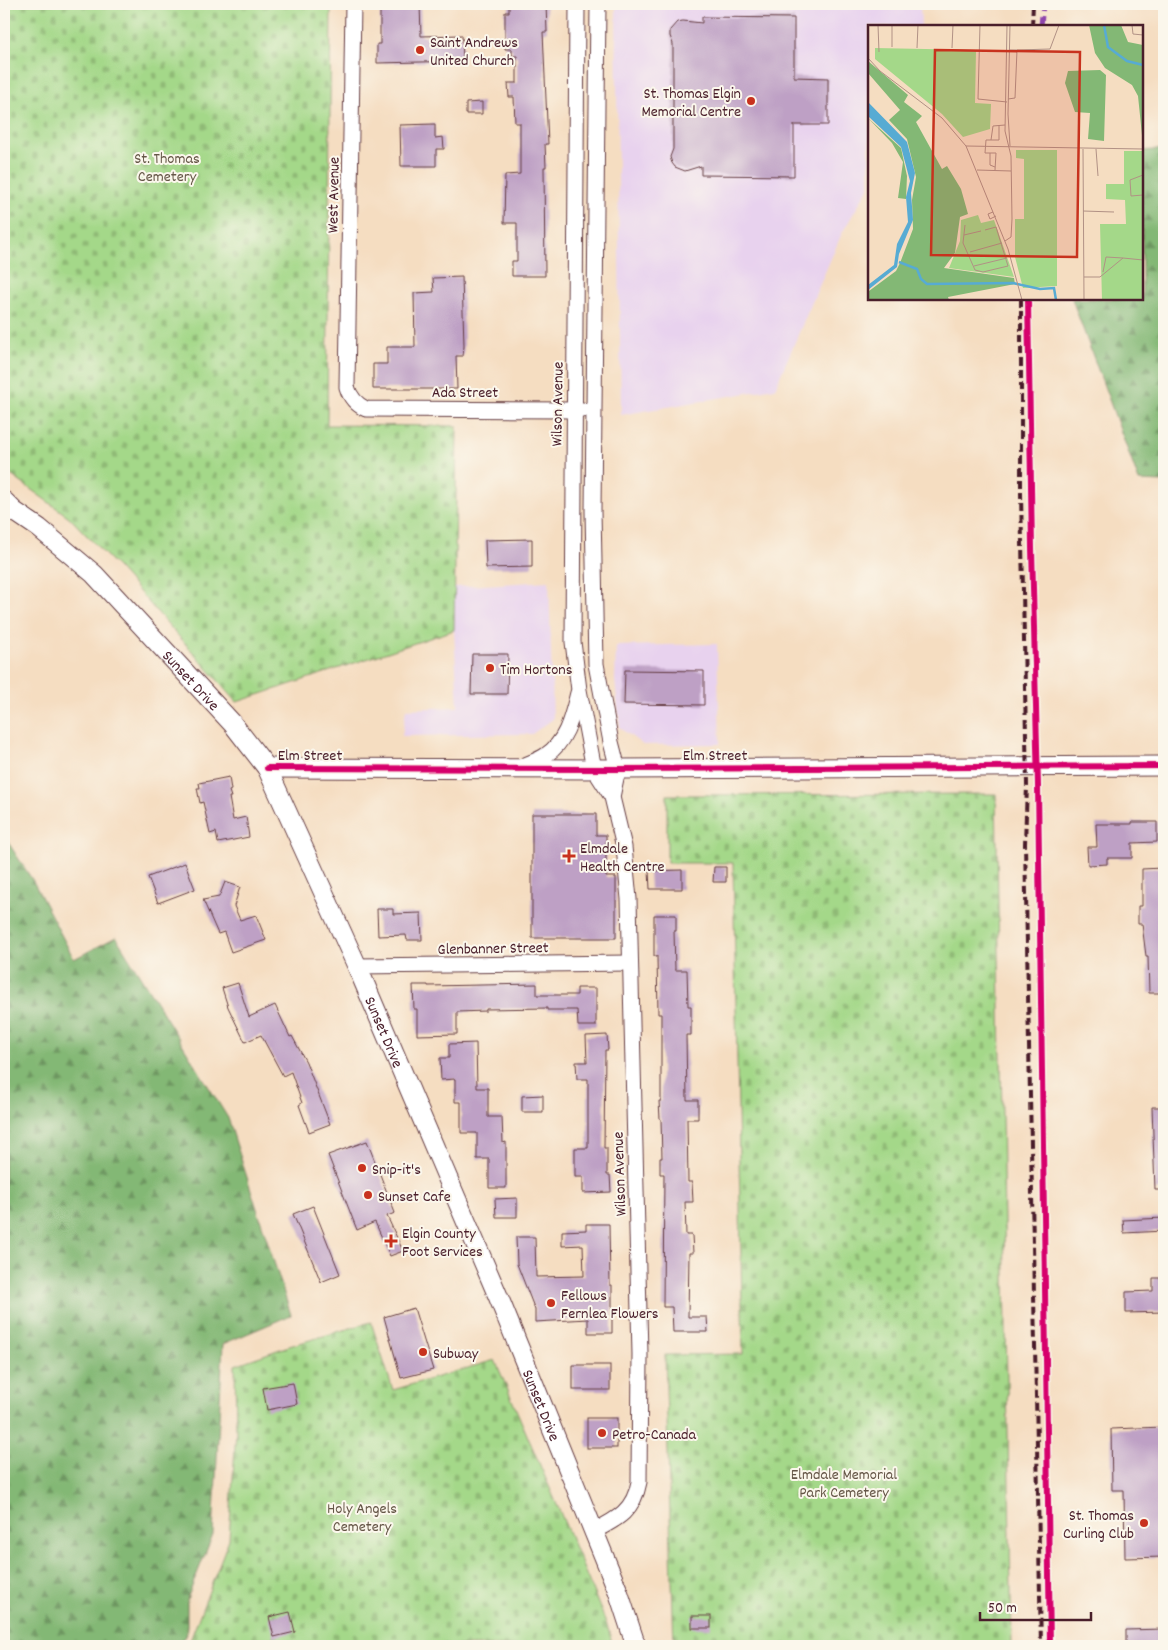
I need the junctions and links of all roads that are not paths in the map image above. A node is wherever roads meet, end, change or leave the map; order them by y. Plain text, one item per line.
1 (352, 4) edge
2 (577, 4) edge
3 (598, 4) edge
4 (576, 204) junction
5 (595, 205) junction
6 (347, 387) joint
7 (574, 409) junction
8 (595, 410) junction
9 (4, 502) edge
10 (572, 511) junction
11 (593, 511) junction
12 (579, 690) junction
13 (1164, 766) edge
14 (267, 768) junction
15 (520, 768) junction
16 (594, 769) junction
17 (618, 769) junction
18 (612, 796) junction
19 (629, 963) junction
20 (357, 966) junction
21 (594, 1531) junction
22 (636, 1646) edge

1 - 6 street, West Avenue
2 - 4 street, Wilson Avenue
3 - 5 street, Wilson Avenue
4 - 5 street
4 - 7 street, Wilson Avenue
5 - 8 street, Wilson Avenue
6 - 7 street, Ada Street
7 - 8 street, Ada Street
7 - 10 street, Wilson Avenue
8 - 11 street, Wilson Avenue
9 - 14 main road, Sunset Drive
10 - 11 street
10 - 12 street, Wilson Avenue
11 - 17 street, Wilson Avenue
12 - 15 street
12 - 16 street, Wilson Avenue
13 - 17 main road, Elm Street
14 - 15 main road, Elm Street
14 - 20 main road, Sunset Drive
15 - 16 main road, Elm Street
16 - 17 main road, Elm Street
16 - 18 street, Wilson Avenue
17 - 18 street, Wilson Avenue
18 - 19 street, Wilson Avenue
19 - 20 street, Glenbanner Street
19 - 21 street, Wilson Avenue
20 - 21 main road, Sunset Drive
21 - 22 main road, Sunset Drive

